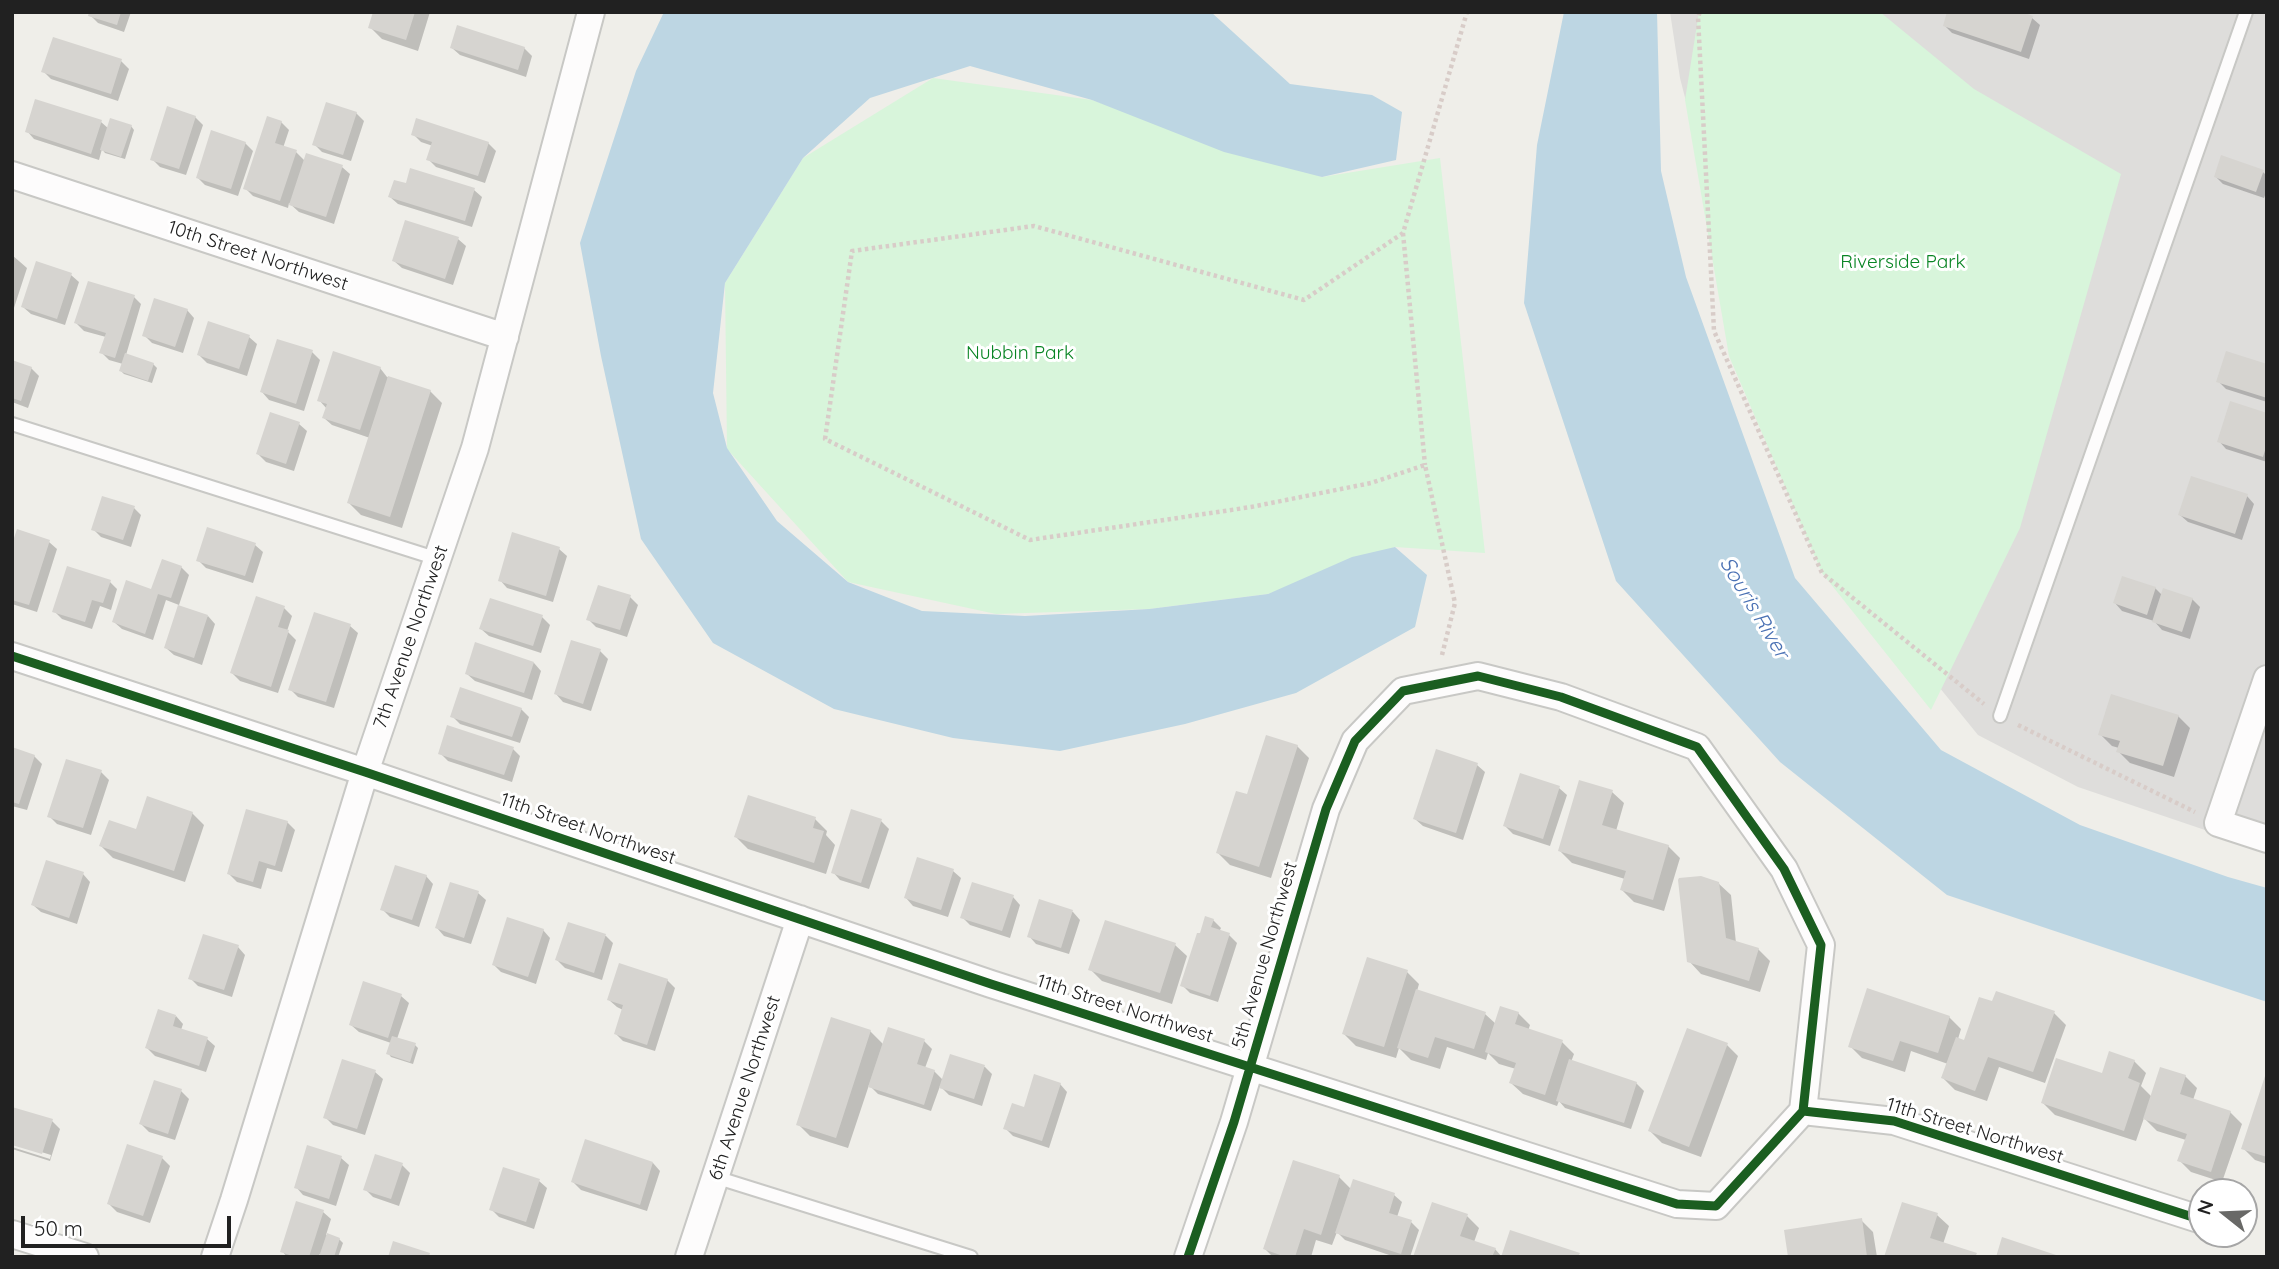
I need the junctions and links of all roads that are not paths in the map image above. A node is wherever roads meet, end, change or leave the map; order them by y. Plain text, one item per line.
1 (591, 12) edge
2 (2246, 12) edge
3 (12, 175) edge
4 (505, 337) junction
5 (12, 424) edge
6 (438, 559) junction
7 (12, 656) edge
8 (2267, 679) edge
9 (2000, 716) road end
10 (365, 772) junction
11 (2267, 839) edge
12 (800, 919) junction
13 (1250, 1067) junction
14 (1803, 1111) junction
15 (715, 1177) junction
16 (2188, 1216) edge
17 (12, 1234) edge
18 (85, 1257) edge
19 (215, 1257) edge
20 (689, 1257) edge
21 (971, 1257) edge
22 (1188, 1257) edge

1 - 4 street, 7th Avenue Northwest
2 - 9 lane
3 - 4 street, 10th Street Northwest
4 - 6 street, 7th Avenue Northwest
5 - 6 lane
6 - 10 street, 7th Avenue Northwest
7 - 10 street, 11th Street Northwest
8 - 11 street
10 - 12 street, 11th Street Northwest
10 - 19 street, 7th Avenue Northwest
12 - 13 street, 11th Street Northwest
12 - 15 street, 6th Avenue Northwest
13 - 14 street, 11th Street Northwest
13 - 14 street, 5th Avenue Northwest
13 - 22 street, 5th Avenue Northwest
14 - 16 street, 11th Street Northwest
15 - 20 street, 6th Avenue Northwest
15 - 21 lane
17 - 18 street

